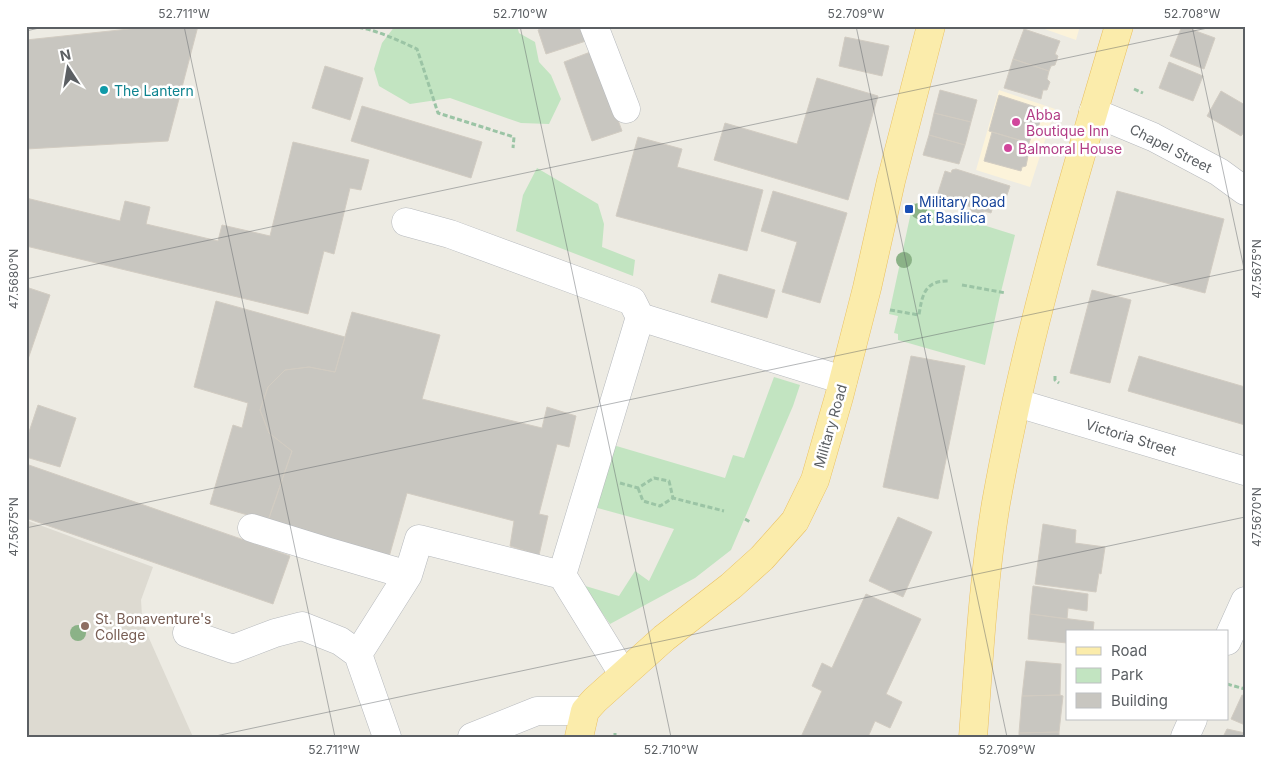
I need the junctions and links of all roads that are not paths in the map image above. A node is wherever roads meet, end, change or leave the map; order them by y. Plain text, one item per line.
1 (594, 26) edge
2 (931, 26) edge
3 (1119, 26) edge
4 (626, 109) dead end
5 (1093, 112) junction
6 (1245, 191) edge
7 (406, 222) dead end
8 (640, 317) junction
9 (843, 380) junction
10 (1017, 403) junction
11 (1245, 471) edge
12 (252, 528) dead end
13 (408, 575) junction
14 (562, 575) junction
15 (1245, 601) edge
16 (187, 633) dead end
17 (1228, 639) edge
18 (358, 654) junction
19 (623, 674) junction
20 (1193, 720) edge
21 (582, 724) edge
22 (387, 737) edge
23 (472, 737) edge
24 (973, 737) edge
25 (1185, 737) edge

1 - 4 street
2 - 9 main road, Military Road
3 - 5 main road
5 - 6 street, Chapel Street
5 - 10 main road
7 - 8 street
8 - 9 street
8 - 14 street
9 - 19 main road, Military Road
10 - 11 street, Victoria Street
10 - 24 main road
12 - 13 street
13 - 14 street
13 - 18 street
14 - 19 street
15 - 17 street
16 - 18 street
18 - 22 street
19 - 21 main road, Military Road
20 - 25 street
21 - 23 street

